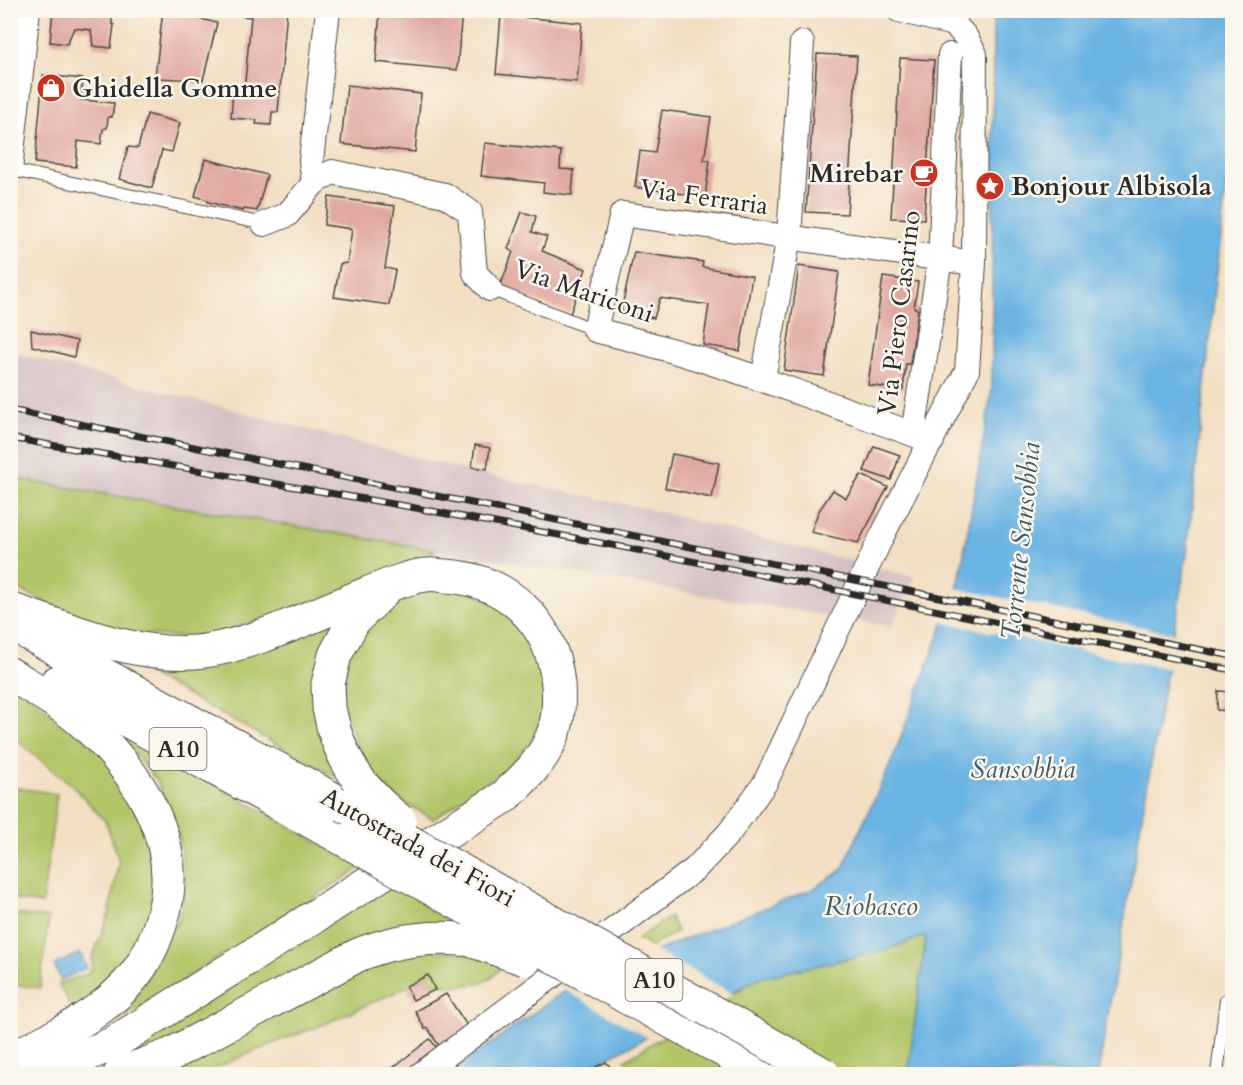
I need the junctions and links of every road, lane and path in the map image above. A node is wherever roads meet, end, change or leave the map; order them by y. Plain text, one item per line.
1 (28, 10) edge
2 (328, 10) edge
3 (899, 10) edge
4 (958, 17) edge
5 (802, 43) dead end
6 (950, 55) dead end
7 (11, 170) edge
8 (314, 183) junction
9 (264, 224) joint
10 (789, 237) junction
11 (940, 258) junction
12 (974, 263) junction
13 (490, 289) joint
14 (595, 330) junction
15 (763, 379) junction
16 (922, 437) junction
17 (389, 585) junction
18 (10, 609) edge
19 (10, 624) edge
20 (10, 657) edge
21 (10, 674) edge
22 (486, 885) junction
23 (628, 998) junction
24 (1226, 1000) dead end
25 (29, 1060) edge
26 (120, 1074) edge
27 (421, 1074) edge
28 (766, 1074) edge
29 (823, 1074) edge
30 (1217, 1074) edge

1 - 7 street
2 - 8 street
3 - 4 street
4 - 12 street, Via Piero Casarino
5 - 10 street, Via Ferraria
6 - 11 street, Via Piero Casarino
7 - 9 lane
8 - 9 street
8 - 13 street, Via Mariconi
10 - 11 street, Via Ferraria
10 - 14 street, Via Ferraria
10 - 15 street, Via Ferraria
11 - 12 street, Via Ferraria
11 - 16 street, Via Piero Casarino
12 - 16 street, Via Piero Casarino
13 - 14 lane, Via Mariconi
14 - 15 street, Via Mariconi
15 - 16 street, Via Mariconi
16 - 27 street, Via Piero Casarino
17 - 18 highway
17 - 22 highway, bridge
17 - 25 highway
19 - 22 highway, Autostrada dei Fiori / A10, bridge
20 - 23 highway, Autostrada dei Fiori / A10, bridge
21 - 25 highway
22 - 29 highway, Autostrada dei Fiori / A10, bridge
23 - 26 highway, bridge
23 - 28 highway, Autostrada dei Fiori / A10
24 - 30 lane

